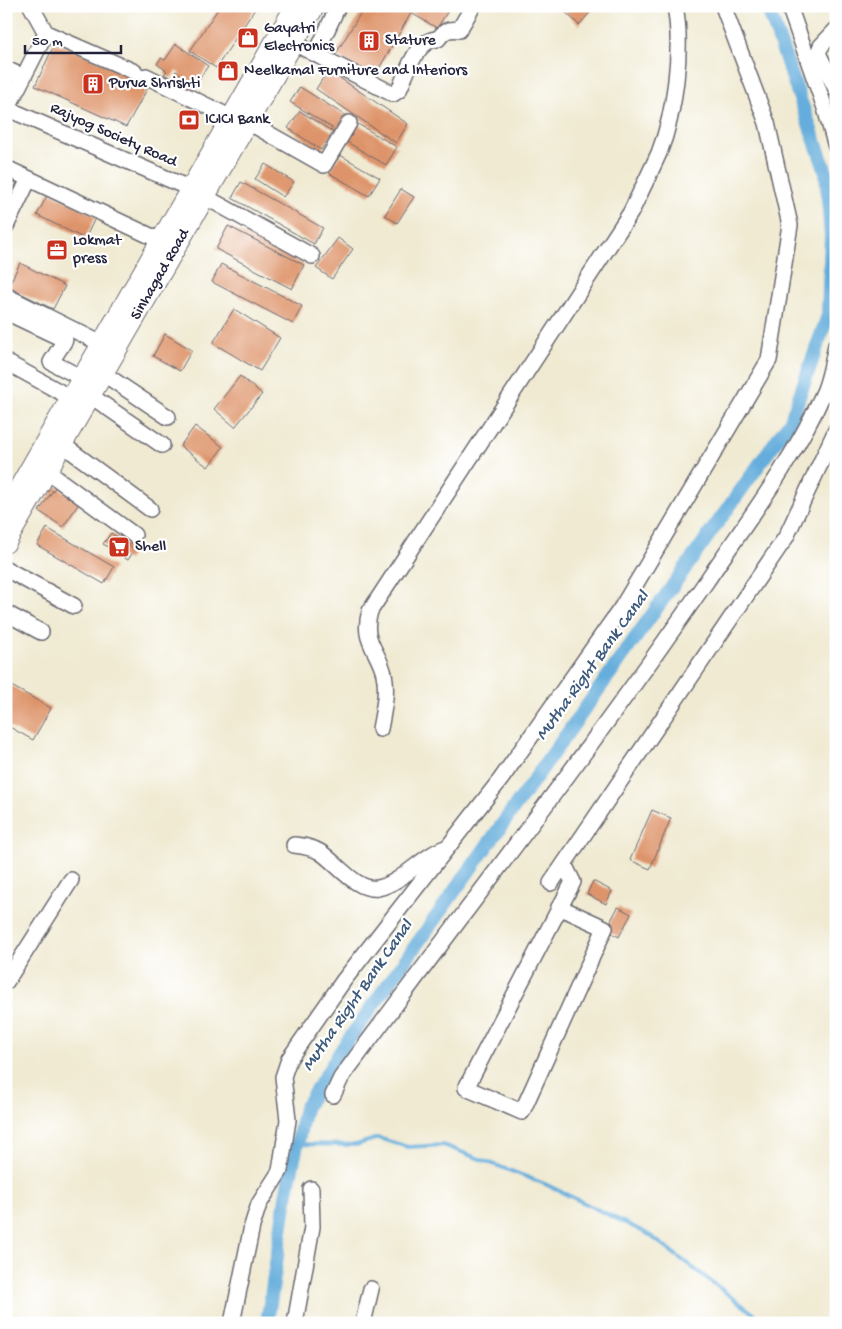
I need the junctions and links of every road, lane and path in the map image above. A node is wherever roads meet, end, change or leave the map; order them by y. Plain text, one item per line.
1 (31, 6) edge
2 (295, 6) edge
3 (315, 6) edge
4 (338, 6) edge
5 (473, 6) edge
6 (675, 6) edge
7 (723, 6) edge
8 (789, 6) edge
9 (836, 30) edge
10 (46, 33) junction
11 (294, 42) junction
12 (316, 54) junction
13 (6, 68) edge
14 (23, 76) junction
15 (836, 88) edge
16 (7, 108) edge
17 (240, 120) junction
18 (349, 123) dead end
19 (836, 147) edge
20 (6, 168) edge
21 (29, 179) junction
22 (198, 193) junction
23 (6, 226) edge
24 (161, 242) junction
25 (312, 256) dead end
26 (6, 296) edge
27 (6, 312) edge
28 (102, 344) junction
29 (836, 345) edge
30 (6, 362) edge
31 (93, 384) junction
32 (70, 398) junction
33 (168, 417) dead end
34 (836, 430) edge
35 (63, 445) junction
36 (162, 445) dead end
37 (48, 472) junction
38 (150, 509) dead end
39 (6, 510) edge
40 (134, 535) dead end
41 (6, 544) edge
42 (6, 569) edge
43 (74, 606) dead end
44 (6, 613) edge
45 (41, 632) dead end
46 (380, 730) dead end
47 (294, 845) dead end
48 (450, 847) junction
49 (564, 864) junction
50 (71, 880) dead end
51 (551, 883) dead end
52 (557, 912) junction
53 (589, 932) dead end
54 (6, 982) edge
55 (333, 1095) dead end
56 (312, 1189) dead end
57 (371, 1289) dead end
58 (232, 1323) edge
59 (295, 1323) edge
60 (363, 1323) edge

1 - 10 street
2 - 17 main road, Sinhagad Road
3 - 11 main road, Sinhagad Road
4 - 12 street
5 - 12 street
6 - 46 street
7 - 48 street
8 - 19 street
9 - 15 street
10 - 14 street
10 - 17 street
11 - 12 street
11 - 17 main road, Sinhagad Road
13 - 14 street
14 - 16 street
16 - 22 street, Rajyog Society Road
17 - 18 street
17 - 22 main road, Sinhagad Road
20 - 21 street
21 - 23 street
21 - 24 street
22 - 24 main road, Sinhagad Road
22 - 25 street, Rajyog Society Road
22 - 31 main road, Sinhagad Road
24 - 28 main road, Sinhagad Road
26 - 28 street
27 - 31 street
28 - 31 main road, Sinhagad Road
29 - 55 street
30 - 32 street
31 - 32 main road, Sinhagad Road
31 - 33 street
31 - 35 main road, Sinhagad Road
31 - 36 street
32 - 39 main road, Sinhagad Road
34 - 49 street
35 - 37 main road, Sinhagad Road
35 - 38 street
37 - 40 street
37 - 41 main road, Sinhagad Road
42 - 43 street
44 - 45 street
47 - 48 street
48 - 58 street
49 - 51 street
49 - 52 street
50 - 54 street
52 - 52 street
52 - 53 street
56 - 59 street
57 - 60 street

